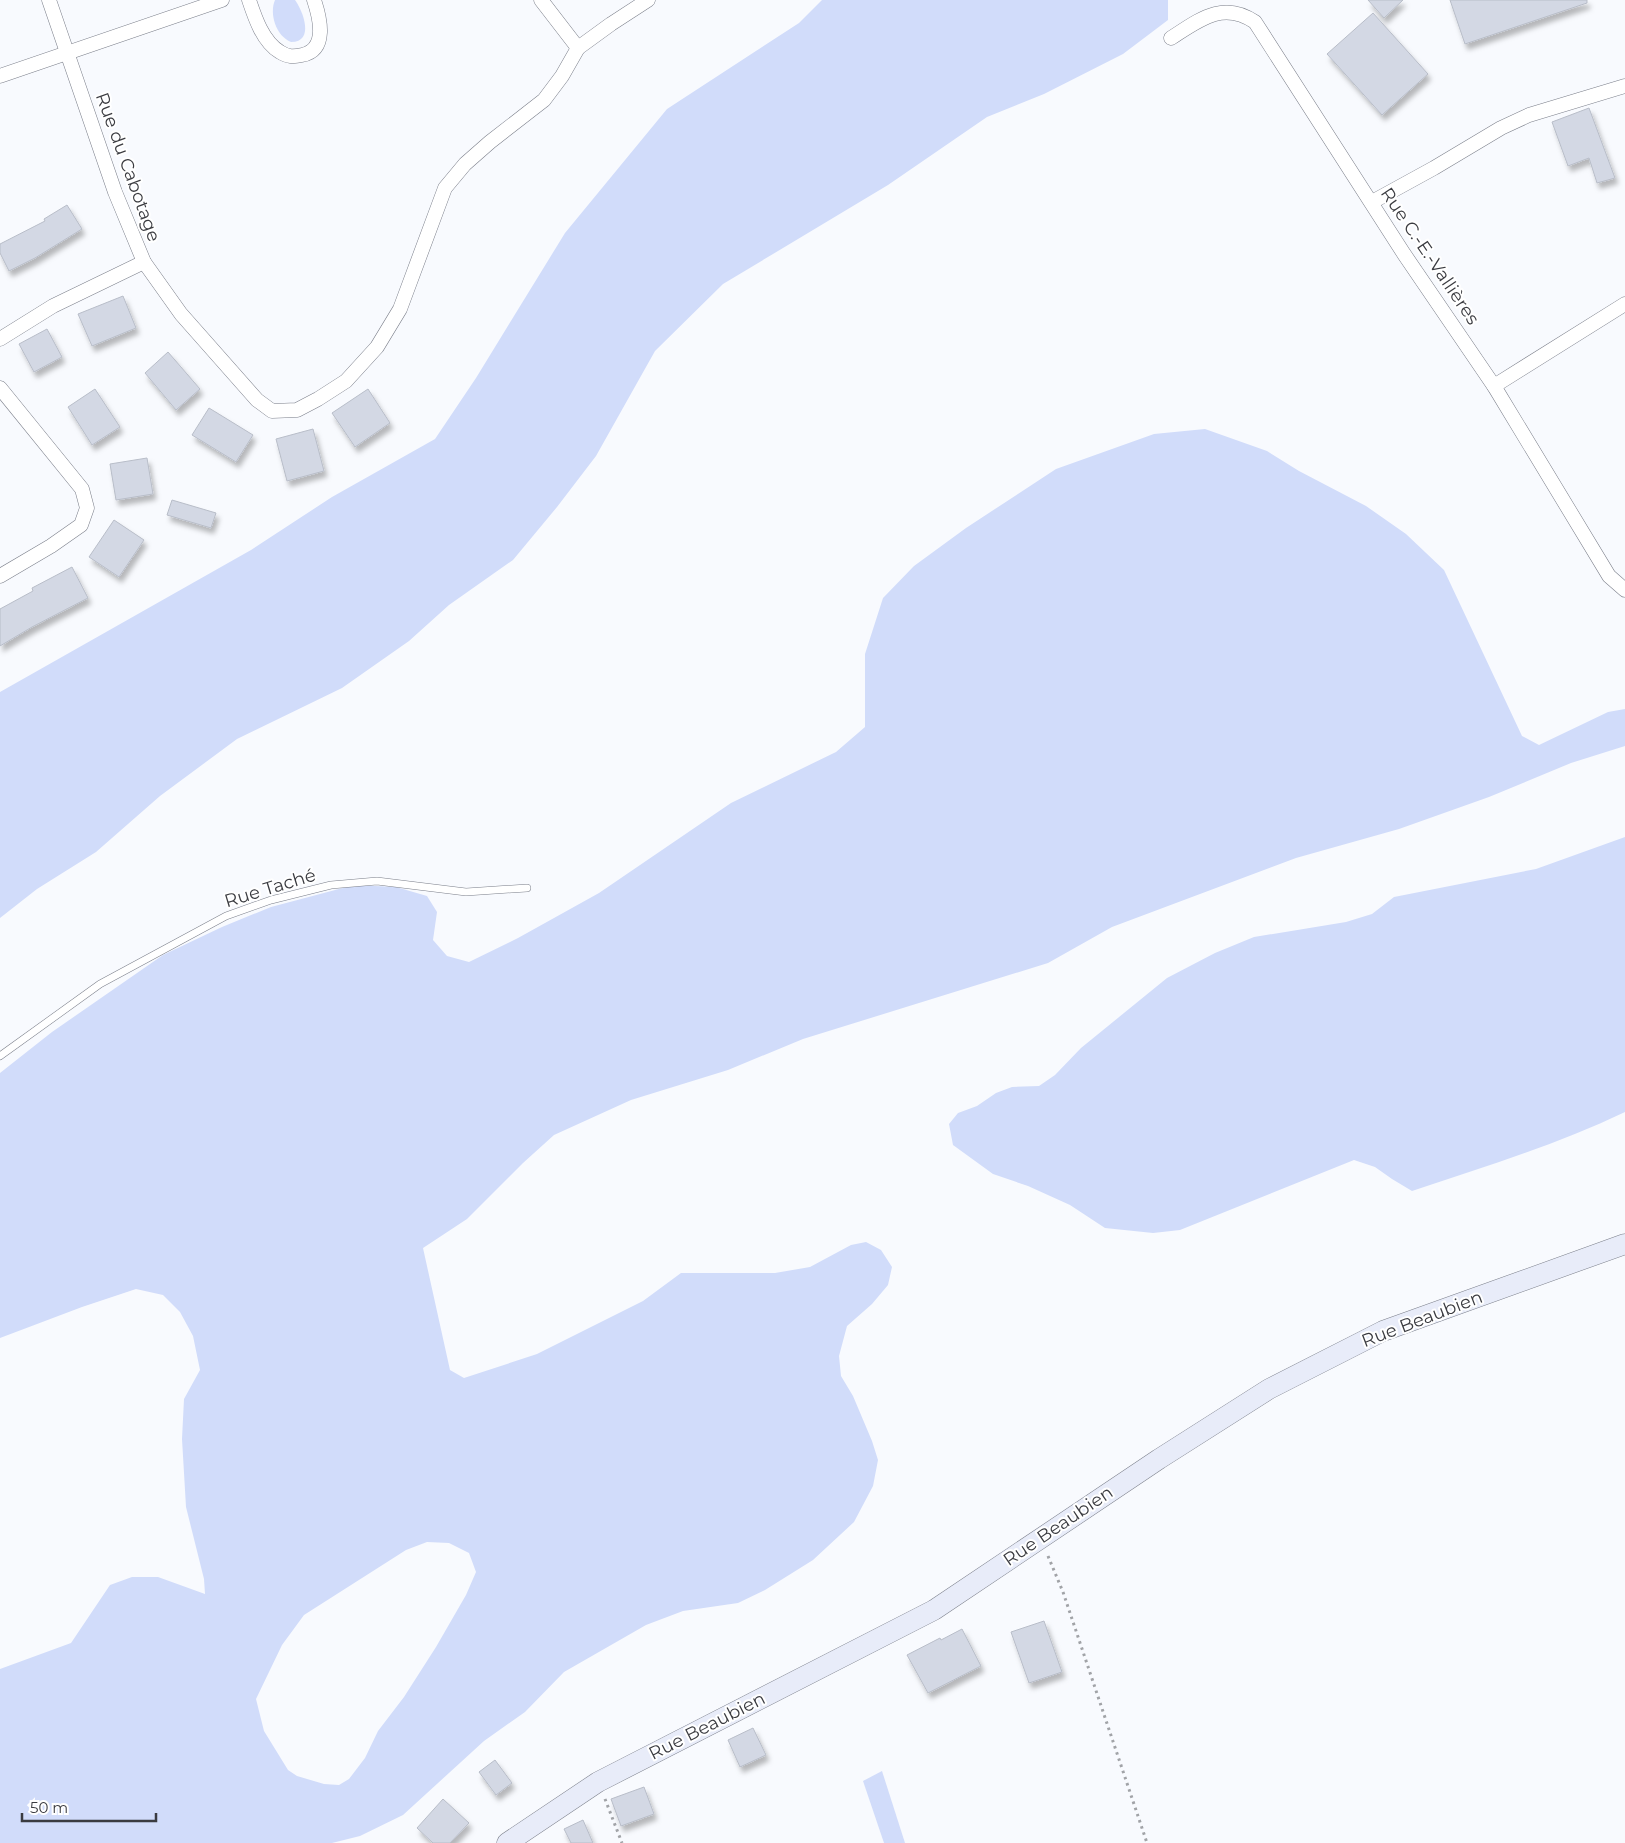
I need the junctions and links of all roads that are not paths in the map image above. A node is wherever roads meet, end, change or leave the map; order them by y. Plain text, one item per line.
1 (50, 0) edge
2 (222, 0) edge
3 (249, 0) edge
4 (314, 0) edge
5 (541, 0) edge
6 (648, 0) edge
7 (1171, 38) dead end
8 (578, 48) junction
9 (68, 53) junction
10 (0, 76) edge
11 (1625, 86) edge
12 (1372, 202) junction
13 (144, 262) junction
14 (1625, 304) edge
15 (0, 339) edge
16 (1494, 386) junction
17 (0, 388) edge
18 (0, 576) edge
19 (1625, 590) edge
20 (527, 888) dead end
21 (0, 1056) edge
22 (1625, 1244) edge
23 (507, 1843) edge

1 - 9 street, Rue du Cabotage
2 - 9 street
3 - 4 street
5 - 8 street
6 - 8 street, Rue du Cabotage
7 - 12 street, Rue C.-E.-Vallières
8 - 13 street, Rue du Cabotage
9 - 10 street
9 - 13 street, Rue du Cabotage
11 - 12 street
12 - 16 street, Rue C.-E.-Vallières
13 - 15 street
14 - 16 street
16 - 19 street, Rue C.-E.-Vallières
17 - 18 street
20 - 21 lane, Rue Taché
22 - 23 main road, Rue Beaubien

